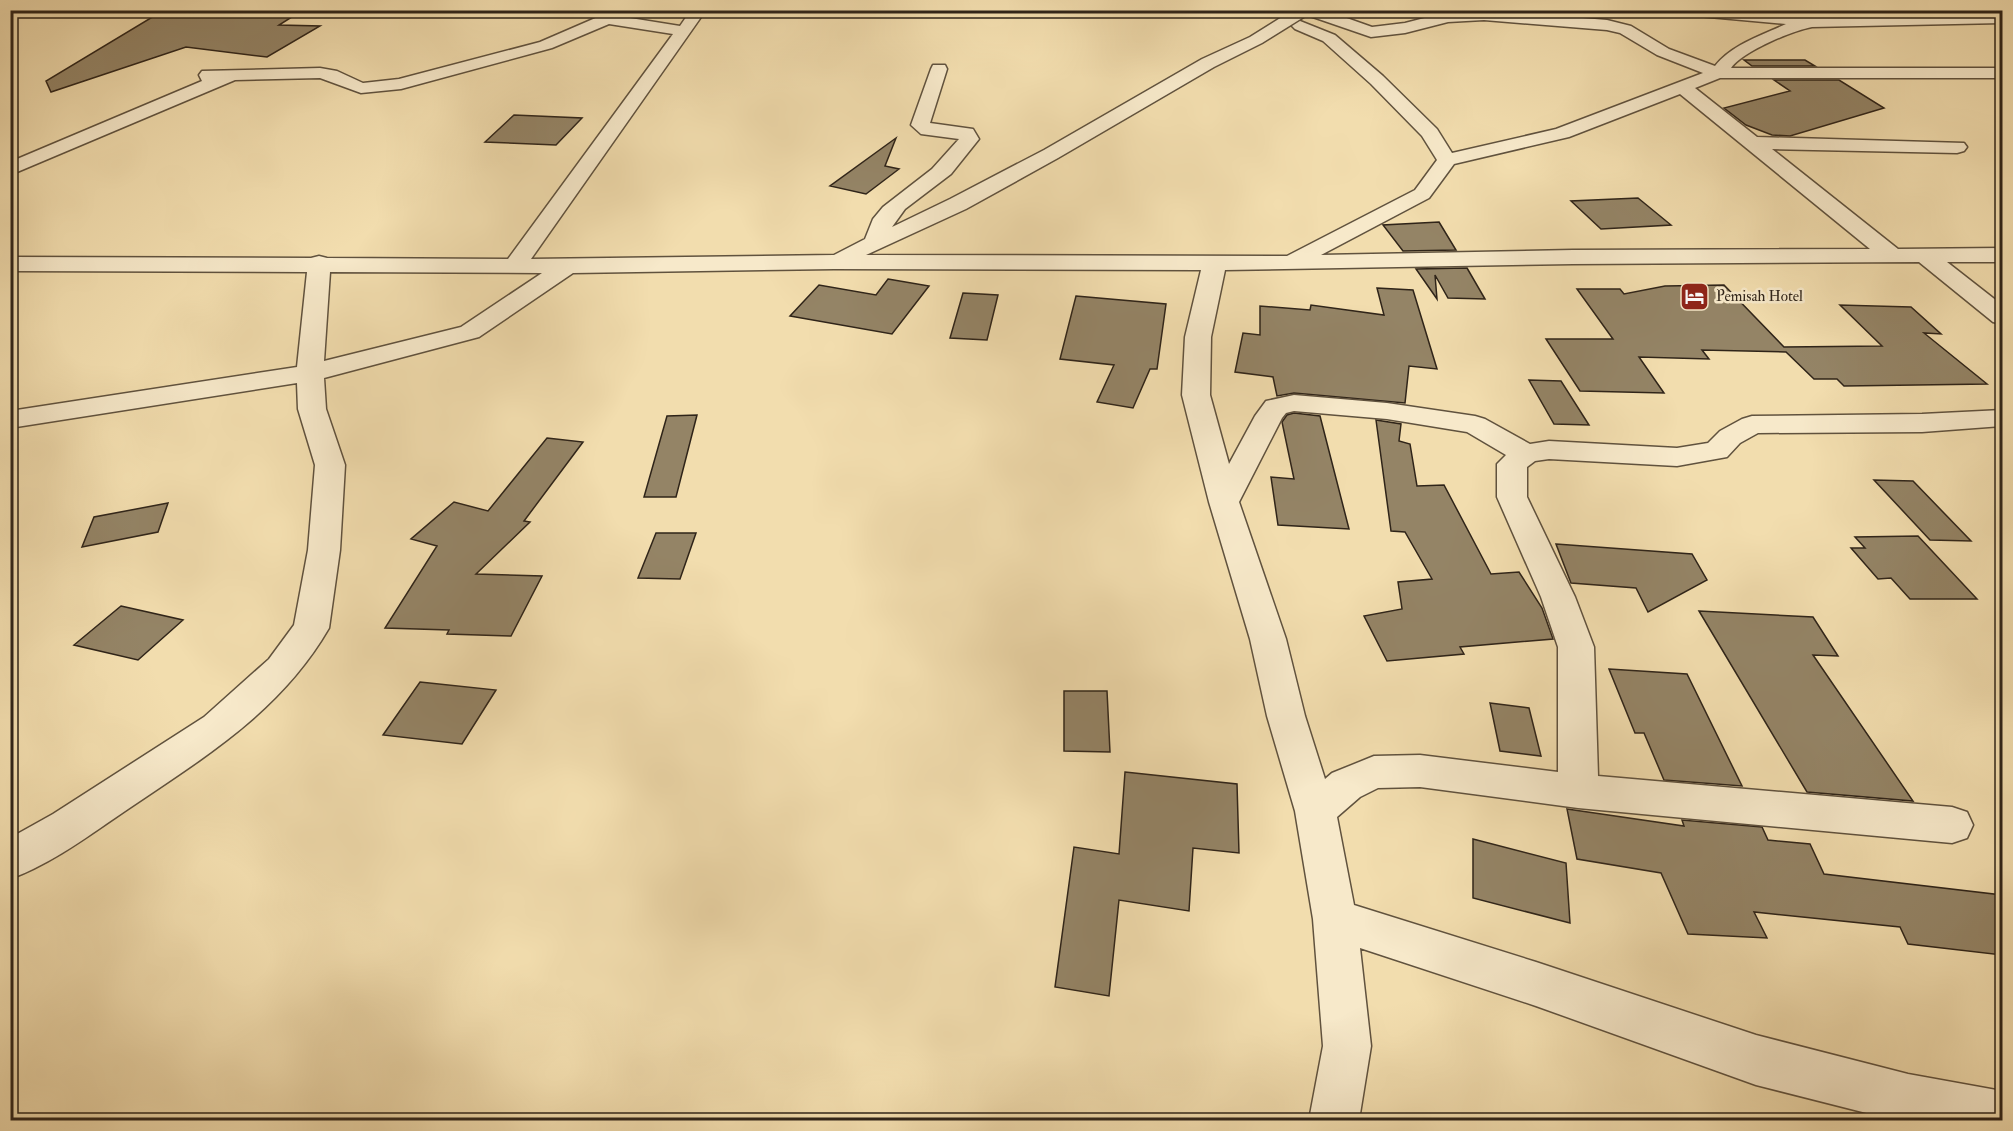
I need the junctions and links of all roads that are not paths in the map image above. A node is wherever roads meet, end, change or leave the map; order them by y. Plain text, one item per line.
1 (628, 10) edge
2 (699, 10) edge
3 (1306, 10) edge
4 (1677, 10) edge
5 (1996, 10) edge
6 (1481, 13) edge
7 (2002, 16) edge
8 (608, 19) junction
9 (1287, 21) junction
10 (1812, 22) junction
11 (682, 31) junction
12 (1371, 32) junction
13 (1329, 38) junction
14 (939, 69) dead end
15 (1718, 73) junction
16 (2002, 73) edge
17 (187, 74) dead end
18 (210, 78) junction
19 (1681, 86) junction
20 (1752, 143) junction
21 (1957, 147) dead end
22 (1447, 160) junction
23 (10, 169) edge
24 (875, 243) junction
25 (2002, 255) edge
26 (1893, 256) junction
27 (1925, 256) junction
28 (834, 262) junction
29 (319, 263) junction
30 (1213, 263) junction
31 (1287, 263) junction
32 (10, 264) edge
33 (515, 265) junction
34 (568, 266) junction
35 (2002, 317) edge
36 (310, 373) junction
37 (2002, 418) edge
38 (10, 420) edge
39 (1526, 454) junction
40 (1224, 502) junction
41 (1578, 791) junction
42 (1315, 811) junction
43 (1952, 825) dead end
44 (10, 860) edge
45 (1335, 919) junction
46 (2002, 1116) edge
47 (1334, 1120) edge

1 - 8 street
2 - 11 street
3 - 9 street
3 - 12 street
4 - 10 street
5 - 7 street
6 - 12 street
6 - 15 street
7 - 10 street
8 - 11 street
8 - 18 street
9 - 13 street
9 - 24 street
10 - 15 street
11 - 33 street
12 - 13 street
13 - 22 street
14 - 24 street
15 - 16 street
15 - 19 street
17 - 18 street
18 - 23 street
19 - 20 street
19 - 22 street
20 - 21 street
20 - 26 street
22 - 31 street
24 - 28 street
25 - 27 street
26 - 27 street
26 - 31 street
27 - 35 street
28 - 30 street
28 - 34 street
29 - 32 street
29 - 33 street
29 - 36 street
30 - 31 street
30 - 40 street
33 - 34 street
34 - 36 street
36 - 38 street
36 - 44 street
37 - 39 street
39 - 40 street
39 - 41 street
40 - 42 street
41 - 42 street
41 - 43 street
42 - 45 street
45 - 46 street
45 - 47 street

